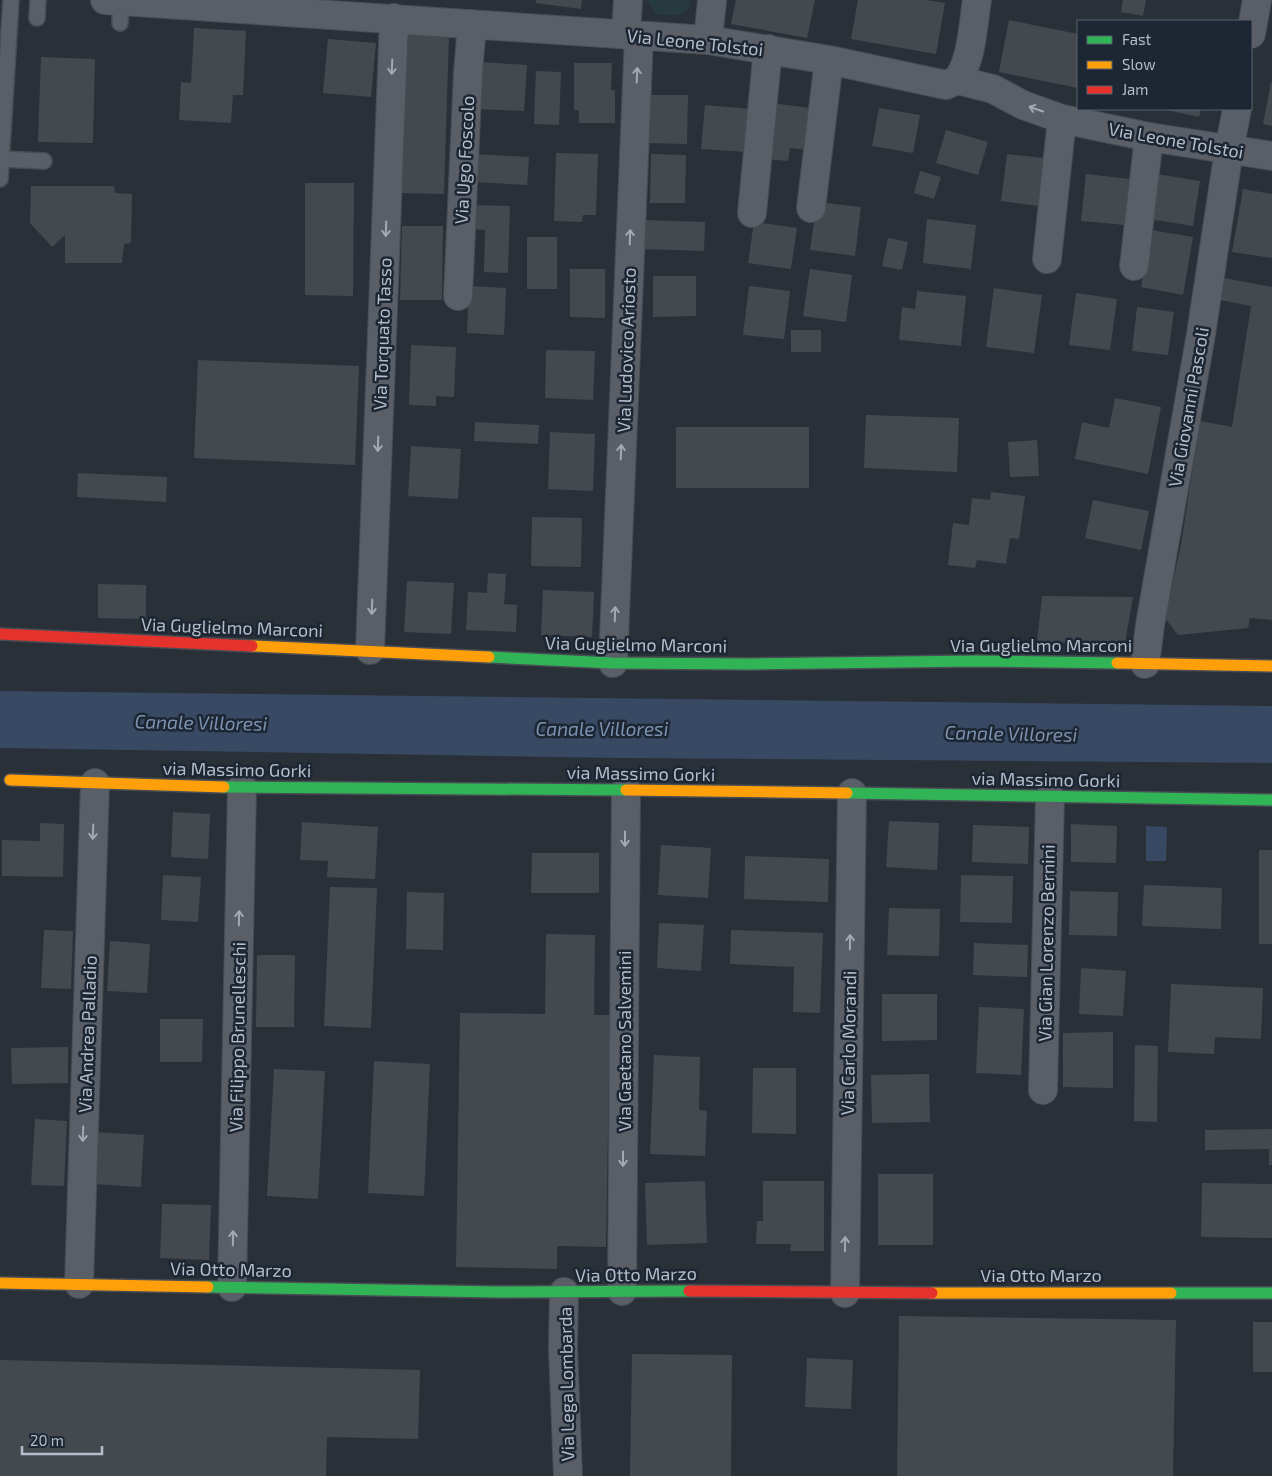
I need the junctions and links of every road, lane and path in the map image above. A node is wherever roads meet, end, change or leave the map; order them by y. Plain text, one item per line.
1 (11, 0) edge
2 (38, 0) edge
3 (628, 0) edge
4 (712, 0) edge
5 (978, 0) edge
6 (1257, 0) edge
7 (250, 4) edge
8 (115, 8) edge
9 (37, 18) dead end
10 (394, 18) junction
11 (472, 24) junction
12 (1252, 28) edge
13 (632, 36) junction
14 (708, 40) junction
15 (4, 42) edge
16 (768, 49) junction
17 (829, 60) junction
18 (957, 80) junction
19 (1237, 110) edge
20 (1062, 119) junction
21 (1149, 137) junction
22 (1229, 150) junction
23 (1272, 156) edge
24 (1, 159) edge
25 (44, 161) dead end
26 (0, 179) edge
27 (811, 208) dead end
28 (752, 213) dead end
29 (1047, 259) dead end
30 (1134, 266) dead end
31 (458, 296) dead end
32 (0, 634) edge
33 (370, 650) junction
34 (613, 663) junction
35 (1146, 664) junction
36 (1272, 666) edge
37 (10, 780) dead end
38 (95, 783) junction
39 (242, 787) junction
40 (626, 790) junction
41 (852, 793) junction
42 (1050, 797) junction
43 (1272, 800) edge
44 (1043, 1090) dead end
45 (0, 1283) edge
46 (79, 1284) junction
47 (232, 1287) junction
48 (564, 1292) junction
49 (622, 1292) junction
50 (845, 1293) junction
51 (1272, 1293) edge
52 (568, 1476) edge

1 - 15 lane
2 - 9 lane
3 - 13 street, Via Ludovico Ariosto
4 - 14 street
5 - 18 street
6 - 12 street
7 - 8 street, Via Leone Tolstoi
7 - 10 street, Via Leone Tolstoi
10 - 11 street, Via Leone Tolstoi
10 -> 33 street, Via Torquato Tasso
11 - 13 street, Via Leone Tolstoi
11 - 31 street, Via Ugo Foscolo
13 - 14 street, Via Leone Tolstoi
34 -> 13 street, Via Ludovico Ariosto
14 - 16 street, Via Leone Tolstoi
15 - 24 lane
16 - 17 street, Via Leone Tolstoi
16 - 28 street
17 - 18 street, Via Leone Tolstoi
17 - 27 street
20 -> 18 street, Via Leone Tolstoi
19 - 22 street, Via Giovanni Pascoli
20 - 21 street, Via Leone Tolstoi
20 - 29 street
21 - 22 street, Via Leone Tolstoi
21 - 30 street
22 - 23 street, Via Leone Tolstoi
22 - 35 street, Via Giovanni Pascoli
24 - 25 lane
24 - 26 lane
32 - 33 street, Via Guglielmo Marconi
33 - 34 street, Via Guglielmo Marconi
34 - 35 street, Via Guglielmo Marconi
35 - 36 street, Via Guglielmo Marconi
37 - 38 street, via Massimo Gorki
38 - 39 street, via Massimo Gorki
38 -> 46 street, Via Andrea Palladio
39 - 40 street, via Massimo Gorki
47 -> 39 street, Via Filippo Brunelleschi
40 - 41 street, via Massimo Gorki
40 -> 49 street, Via Gaetano Salvemini
41 - 42 street, via Massimo Gorki
50 -> 41 street, Via Carlo Morandi
42 - 43 street, via Massimo Gorki
42 - 44 street, Via Gian Lorenzo Bernini
45 - 46 street, Via Otto Marzo
46 - 47 street, Via Otto Marzo
47 - 48 street, Via Otto Marzo
48 - 49 street, Via Otto Marzo
48 - 52 street, Via Lega Lombarda
49 - 50 street, Via Otto Marzo
50 - 51 street, Via Otto Marzo

